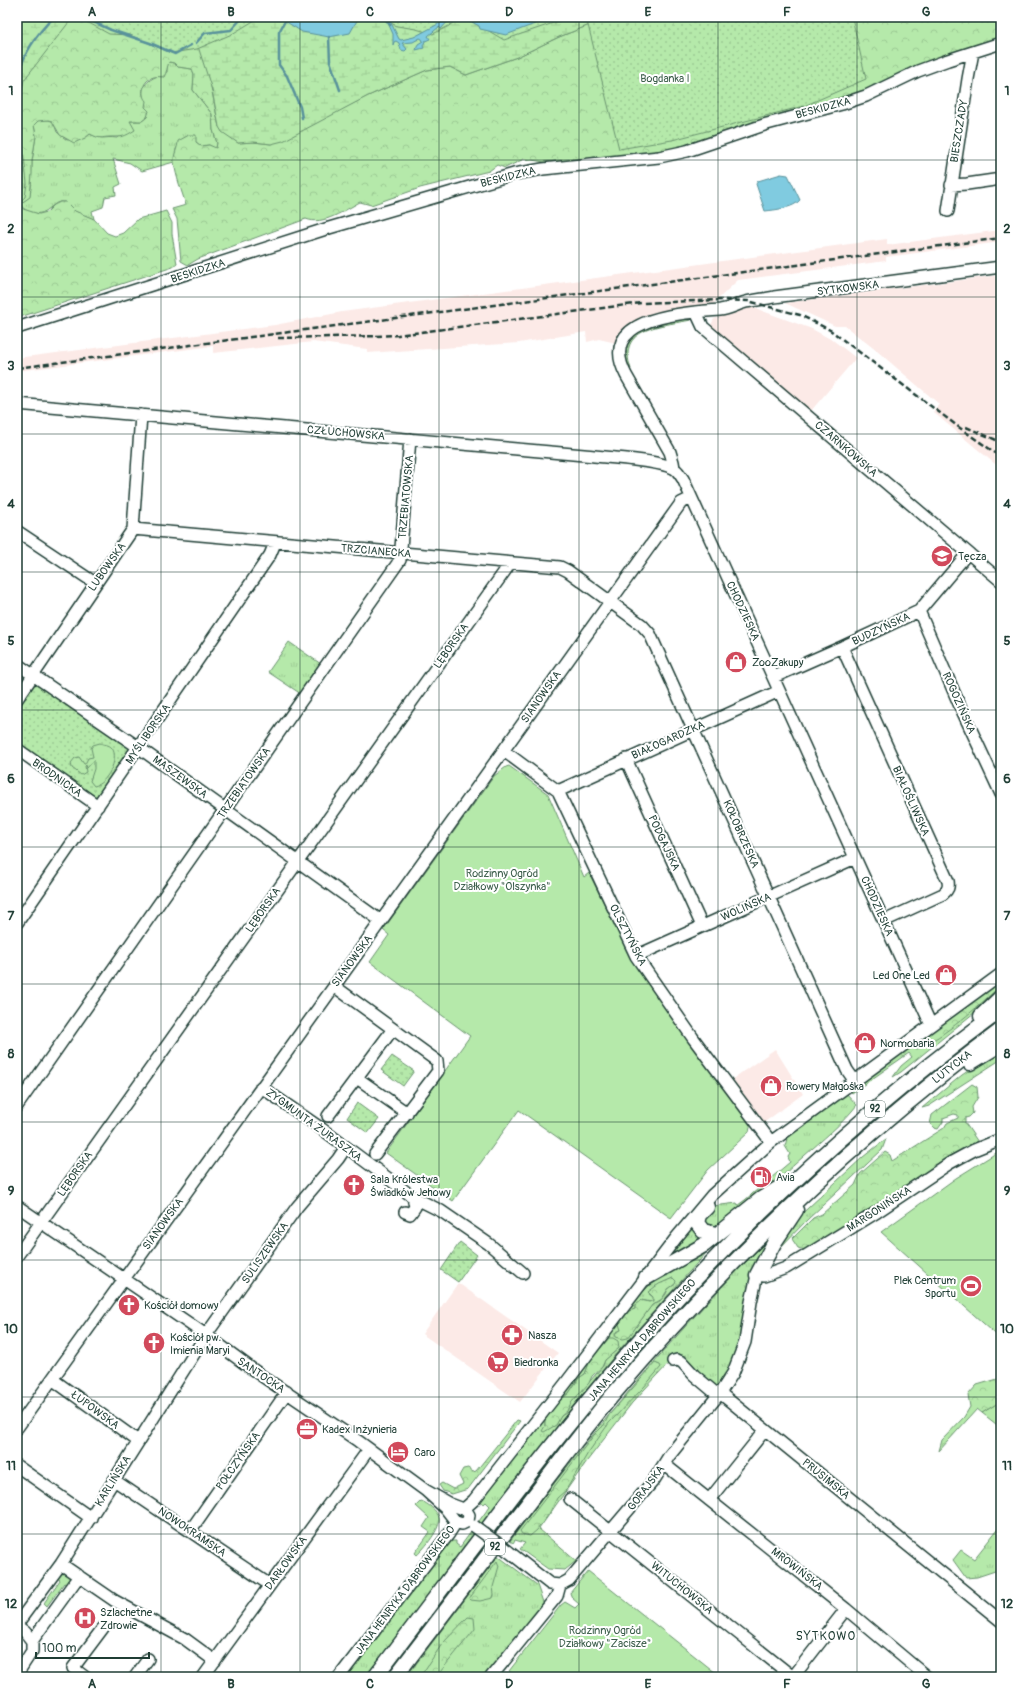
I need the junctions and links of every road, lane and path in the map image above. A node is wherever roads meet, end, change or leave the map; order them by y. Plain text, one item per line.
1 (1001, 43) edge
2 (973, 52) junction
3 (1001, 179) edge
4 (951, 184) junction
5 (948, 211) dead end
6 (1001, 267) edge
7 (696, 312) junction
8 (17, 328) edge
9 (17, 404) edge
10 (141, 415) junction
11 (410, 438) junction
12 (674, 468) junction
13 (691, 498) junction
14 (133, 529) junction
15 (17, 531) edge
16 (275, 542) junction
17 (401, 553) junction
18 (968, 553) junction
19 (509, 563) junction
20 (1001, 581) edge
21 (95, 584) junction
22 (609, 602) junction
23 (919, 611) junction
24 (842, 647) junction
25 (17, 664) edge
26 (34, 674) junction
27 (774, 677) junction
28 (779, 691) junction
29 (17, 699) edge
30 (694, 728) junction
31 (138, 747) junction
32 (17, 749) edge
33 (504, 751) junction
34 (626, 759) junction
35 (558, 791) junction
36 (1001, 794) edge
37 (98, 806) junction
38 (225, 810) junction
39 (855, 858) junction
40 (298, 861) junction
41 (768, 897) junction
42 (381, 921) junction
43 (884, 921) junction
44 (17, 924) edge
45 (702, 926) junction
46 (636, 956) junction
47 (1001, 974) edge
48 (334, 986) junction
49 (1001, 997) edge
50 (1001, 1010) edge
51 (931, 1025) junction
52 (392, 1029) junction
53 (1001, 1030) edge
54 (1001, 1044) edge
55 (953, 1046) junction
56 (357, 1078) junction
57 (854, 1080) junction
58 (261, 1087) junction
59 (17, 1106) edge
60 (904, 1106) junction
61 (407, 1113) junction
62 (328, 1116) dead end
63 (1001, 1139) edge
64 (771, 1142) junction
65 (346, 1147) junction
66 (375, 1154) dead end
67 (800, 1176) junction
68 (810, 1188) junction
69 (413, 1197) junction
70 (17, 1206) edge
71 (707, 1207) dead end
72 (405, 1212) dead end
73 (41, 1222) junction
74 (716, 1234) junction
75 (17, 1256) edge
76 (523, 1273) dead end
77 (757, 1275) junction
78 (646, 1278) junction
79 (124, 1279) junction
80 (206, 1335) junction
81 (673, 1361) dead end
82 (52, 1379) junction
83 (287, 1392) junction
84 (716, 1392) junction
85 (17, 1428) edge
86 (765, 1430) junction
87 (138, 1441) junction
88 (369, 1449) junction
89 (664, 1464) junction
90 (17, 1466) edge
91 (114, 1480) junction
92 (425, 1490) junction
93 (570, 1499) dead end
94 (709, 1500) junction
95 (462, 1508) junction
96 (90, 1518) junction
97 (455, 1520) junction
98 (471, 1524) junction
99 (611, 1530) junction
100 (190, 1531) junction
101 (61, 1564) junction
102 (79, 1576) junction
103 (560, 1584) junction
104 (270, 1585) junction
105 (846, 1609) junction
106 (1001, 1621) edge
107 (17, 1625) edge
108 (103, 1628) dead end
109 (32, 1641) junction
110 (148, 1659) dead end
111 (215, 1661) junction
112 (17, 1674) edge
113 (85, 1677) edge
114 (135, 1677) edge
115 (203, 1677) edge
116 (339, 1677) edge
117 (375, 1677) edge
118 (395, 1677) edge
119 (491, 1677) edge
120 (793, 1677) edge
121 (927, 1677) edge

1 - 2 street, BESKIDZKA
2 - 4 street, BIESZCZADY
2 - 8 street, BESKIDZKA
3 - 4 street
4 - 5 street, BIESZCZADY
6 - 7 street, SYTKOWSKA
7 - 12 street, CHODZIESKA
7 - 18 street, CZARNKOWSKA
9 - 10 street, CZŁUCHOWSKA
10 - 11 street, CZŁUCHOWSKA
10 - 14 street
11 - 12 street, CZŁUCHOWSKA
11 - 17 street, TRZEBIATOWSKA
12 - 13 street, CHODZIESKA
13 - 22 street, SIANOWSKA
13 - 27 street, CHODZIESKA
14 - 16 street, TRZCIANECKA
14 - 21 street, LUBOWSKA
15 - 21 street
16 - 17 street, TRZCIANECKA
16 - 31 street, MYŚLIBORSKA
17 - 19 street, TRZCIANECKA
17 - 38 street, TRZEBIATOWSKA
18 - 20 street, CZARNKOWSKA
18 - 23 street, BUDZYŃSKA
19 - 22 street, TRZCIANECKA
19 - 40 street, LĘBORSKA
21 - 26 street, LUBOWSKA
22 - 30 street, KOŁOBRZESKA
22 - 33 street, SIANOWSKA
23 - 24 street, BUDZYŃSKA
23 - 36 street, ROGOZIŃSKA
24 - 27 street, BUDZYŃSKA
24 - 43 street, BIAŁOŚLIWSKA
25 - 26 street, MASZEWSKA
26 - 29 street, LUBOWSKA
26 - 31 street, MASZEWSKA
27 - 28 street, CHODZIESKA
28 - 30 street, BIAŁOGARDZKA
28 - 39 street, CHODZIESKA
30 - 34 street, BIAŁOGARDZKA
30 - 41 street, KOŁOBRZESKA
31 - 37 street, MYŚLIBORSKA
31 - 38 street, MASZEWSKA
32 - 37 street, BRODNICKA
33 - 35 street, OLSZTYŃSKA
33 - 42 street, SIANOWSKA
34 - 35 street, BIAŁOGARDZKA
34 - 45 street, PODGAJSKA
35 - 46 street, OLSZTYŃSKA
37 - 44 street, MYŚLIBORSKA
38 - 40 street, MASZEWSKA
38 - 59 street, TRZEBIATOWSKA
39 - 41 street, WOLIŃSKA
39 - 43 street, CHODZIESKA
40 - 42 street, MASZEWSKA
40 - 73 street, LĘBORSKA
41 - 45 street, WOLIŃSKA
41 - 57 street, KOŁOBRZESKA
42 - 48 street, SIANOWSKA
43 - 51 street, CHODZIESKA
45 - 46 street, WOLIŃSKA
46 - 64 street, OLSZTYŃSKA
47 - 51 street
48 - 52 street
48 - 58 street, SIANOWSKA
49 - 55 main road
50 - 55 main road, LUTYCKA / 92
51 - 57 street
52 - 56 street
52 - 61 street
53 - 60 main road, LUTYCKA / 92
54 - 60 main road
55 - 67 main road, JANA HENRYKA DĄBROWSKIEGO / 92
56 - 61 street
56 - 62 street
57 - 64 street
58 - 65 street, ZYGMUNTA ŻURASZKA
58 - 79 street, SIANOWSKA
60 - 68 main road, JANA HENRYKA DĄBROWSKIEGO / 92
61 - 66 street
63 - 77 street, MARGONIŃSKA
64 - 78 street
65 - 69 street, ZYGMUNTA ŻURASZKA
65 - 80 street, SULISZEWSKA
67 - 74 main road
67 - 117 main road, JANA HENRYKA DĄBROWSKIEGO / 92
68 - 77 main road
68 - 118 main road, JANA HENRYKA DĄBROWSKIEGO / 92
69 - 72 street
69 - 76 street, ZYGMUNTA ŻURASZKA
70 - 73 street, SANTOCKA
71 - 74 main road
73 - 75 street, LĘBORSKA
73 - 79 street, SANTOCKA
74 - 78 main road
77 - 84 street, GORAJSKA
78 - 95 street
79 - 80 street, SANTOCKA
79 - 82 street, SIANOWSKA
80 - 83 street, SANTOCKA
80 - 87 street, KARLIŃSKA
81 - 84 street, PRUSIMSKA
82 - 85 street, SIANOWSKA
82 - 87 street, ŁUPOWSKA
83 - 88 street, SANTOCKA
83 - 100 street, POŁCZYŃSKA
84 - 86 street, PRUSIMSKA
84 - 89 street, GORAJSKA
86 - 94 street
86 - 106 street, PRUSIMSKA
87 - 91 street, KARLIŃSKA
88 - 92 street, SANTOCKA
88 - 104 street, DARŁOWSKA
89 - 94 street, MROWIŃSKA
89 - 99 street, GORAJSKA
90 - 96 street
91 - 96 street, KARLIŃSKA
91 - 100 street, NOWOKRAMSKA
92 - 95 street, SANTOCKA
92 - 97 street, SANTOCKA
93 - 99 street, WITUCHOWSKA
94 - 105 street, MROWIŃSKA
95 - 97 street, JANA HENRYKA DĄBROWSKIEGO
95 - 98 street
96 - 101 street, KARLIŃSKA
97 - 98 street
97 - 116 street, JANA HENRYKA DĄBROWSKIEGO
98 - 103 street, bridge
99 - 103 street, GORAJSKA
99 - 120 street, WITUCHOWSKA
100 - 104 street, NOWOKRAMSKA
101 - 102 street
101 - 107 street, KARLIŃSKA
102 - 109 street
102 - 111 street
103 - 119 street
104 - 111 street, DARŁOWSKA
105 - 120 street
105 - 121 street, MROWIŃSKA
107 - 109 street
108 - 113 street
109 - 112 street
110 - 114 street
111 - 115 street, DARŁOWSKA

